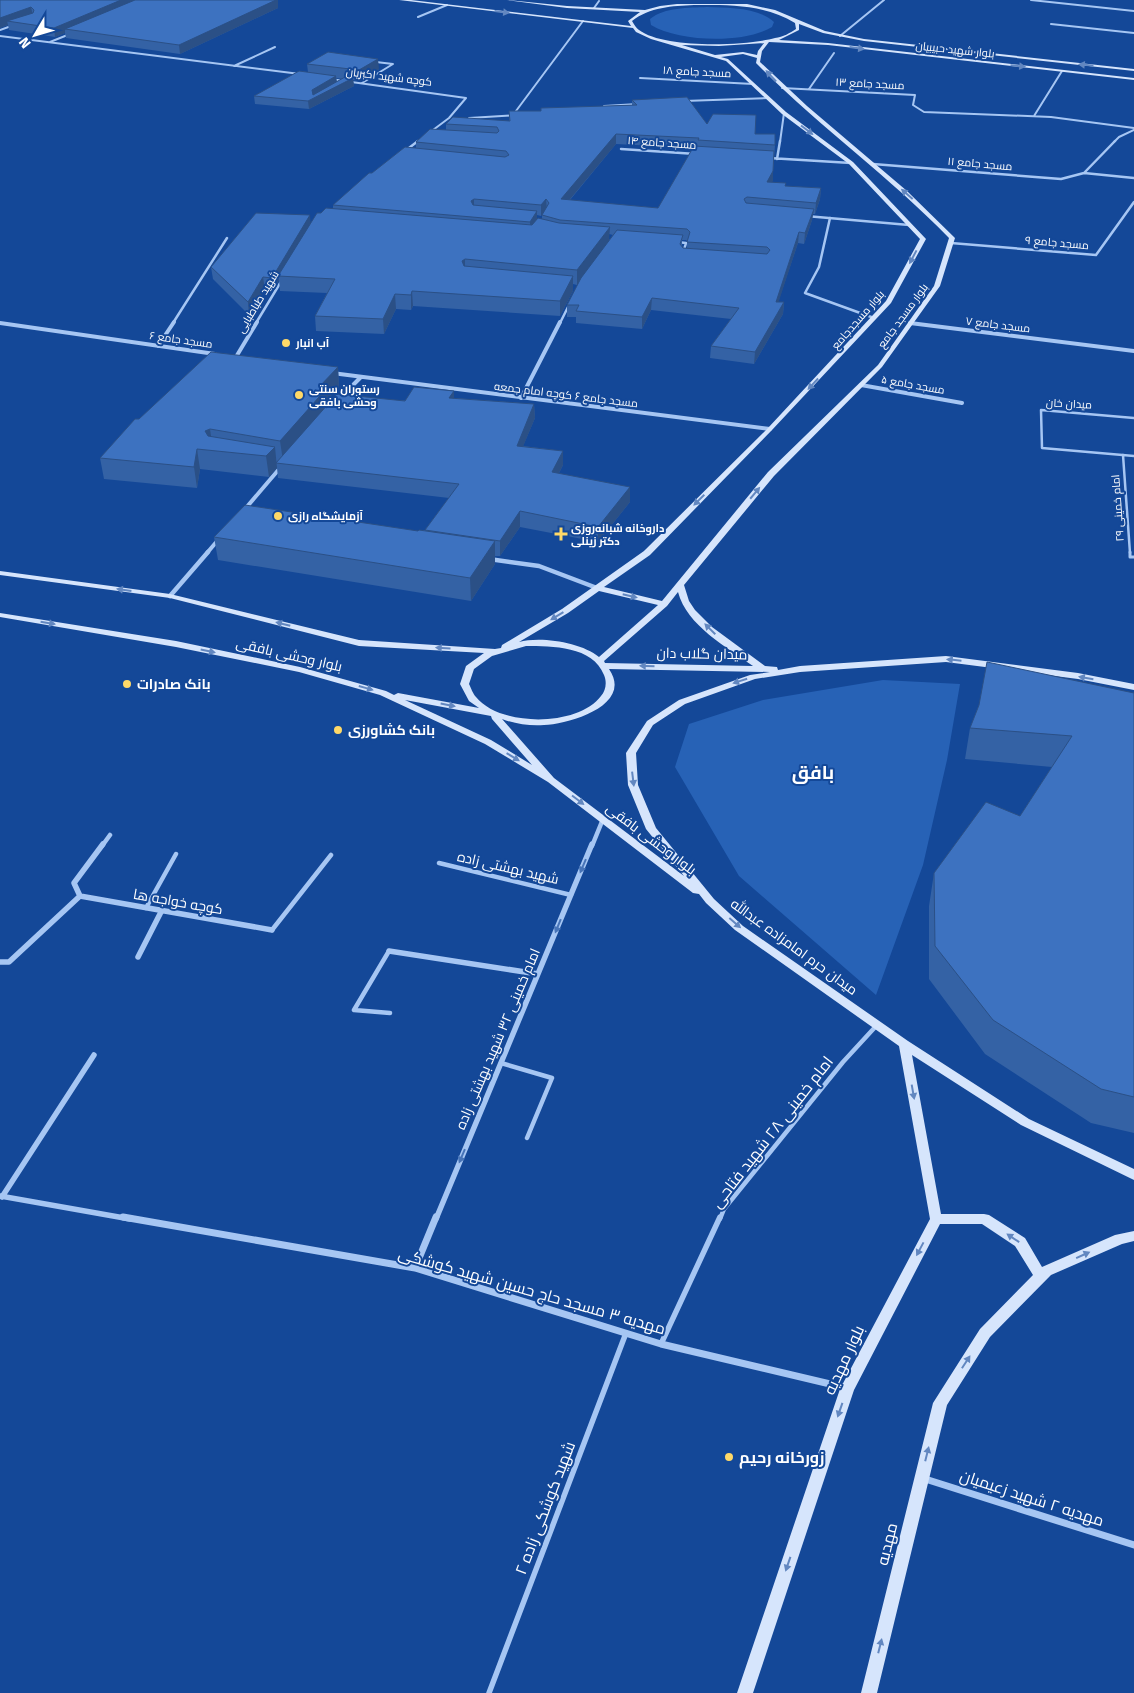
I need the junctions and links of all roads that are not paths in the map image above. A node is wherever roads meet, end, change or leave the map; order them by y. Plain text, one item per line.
1 (401, 0) edge
2 (509, 0) edge
3 (726, 0) edge
4 (884, 0) edge
5 (1031, 0) edge
6 (599, 1) edge
7 (655, 3) dead end
8 (447, 5) junction
9 (747, 6) junction
10 (567, 7) junction
11 (594, 8) junction
12 (647, 10) junction
13 (1134, 11) edge
14 (418, 17) dead end
15 (555, 18) junction
16 (583, 21) junction
17 (797, 22) junction
18 (17, 24) edge
19 (1051, 24) dead end
20 (632, 27) junction
21 (0, 30) edge
22 (77, 31) edge
23 (1134, 33) edge
24 (0, 36) edge
25 (840, 36) junction
26 (666, 41) junction
27 (770, 41) junction
28 (50, 42) junction
29 (828, 44) junction
30 (275, 47) dead end
31 (834, 53) dead end
32 (715, 56) junction
33 (758, 57) junction
34 (374, 62) edge
35 (234, 66) junction
36 (1134, 70) edge
37 (1062, 71) junction
38 (300, 75) edge
39 (328, 78) edge
40 (640, 78) dead end
41 (1134, 79) edge
42 (347, 81) junction
43 (362, 83) junction
44 (753, 84) junction
45 (339, 86) edge
46 (782, 88) junction
47 (809, 90) junction
48 (768, 98) junction
49 (681, 101) edge
50 (643, 103) edge
51 (595, 106) edge
52 (784, 113) junction
53 (522, 114) edge
54 (513, 115) junction
55 (1034, 116) junction
56 (449, 118) junction
57 (459, 118) edge
58 (469, 118) edge
59 (1134, 129) edge
60 (426, 136) junction
61 (434, 136) edge
62 (621, 149) edge
63 (699, 154) edge
64 (411, 155) edge
65 (768, 158) edge
66 (777, 159) junction
67 (851, 163) junction
68 (873, 164) junction
69 (1084, 173) junction
70 (1134, 178) edge
71 (1134, 202) edge
72 (802, 216) edge
73 (830, 218) junction
74 (909, 225) junction
75 (227, 238) dead end
76 (668, 242) edge
77 (951, 243) junction
78 (682, 256) edge
79 (286, 271) edge
80 (573, 296) edge
81 (874, 318) junction
82 (0, 323) edge
83 (910, 323) junction
84 (158, 346) junction
85 (1134, 352) edge
86 (216, 354) edge
87 (226, 355) edge
88 (236, 357) junction
89 (245, 358) edge
90 (331, 373) edge
91 (360, 378) junction
92 (861, 384) junction
93 (521, 398) junction
94 (338, 400) edge
95 (962, 402) dead end
96 (1134, 418) edge
97 (770, 429) junction
98 (1122, 455) junction
99 (1134, 456) edge
100 (274, 463) edge
101 (241, 514) edge
102 (222, 536) edge
103 (480, 558) edge
104 (1134, 558) edge
105 (0, 573) edge
106 (680, 584) junction
107 (597, 588) junction
108 (170, 596) junction
109 (664, 604) junction
110 (0, 615) edge
111 (505, 647) junction
112 (492, 651) junction
113 (602, 663) junction
114 (762, 668) junction
115 (800, 669) junction
116 (1134, 687) edge
117 (383, 693) junction
118 (491, 714) junction
119 (551, 780) junction
120 (603, 819) junction
121 (110, 835) dead end
122 (176, 854) dead end
123 (331, 855) dead end
124 (439, 863) dead end
125 (571, 894) junction
126 (80, 896) junction
127 (710, 902) junction
128 (146, 908) junction
129 (162, 910) junction
130 (272, 930) joint
131 (389, 951) joint
132 (138, 957) dead end
133 (0, 962) edge
134 (538, 974) junction
135 (390, 1013) dead end
136 (877, 1025) junction
137 (904, 1044) junction
138 (94, 1055) dead end
139 (501, 1063) junction
140 (527, 1138) dead end
141 (1134, 1175) edge
142 (1, 1196) edge
143 (936, 1219) junction
144 (1134, 1236) edge
145 (415, 1268) junction
146 (1041, 1277) junction
147 (626, 1333) junction
148 (661, 1344) junction
149 (848, 1388) junction
150 (921, 1477) junction
151 (1134, 1545) edge
152 (489, 1693) edge
153 (745, 1693) edge
154 (869, 1693) edge

1 - 8 main road
2 - 10 main road
3 - 9 main road
4 - 25 street
5 - 13 street
6 - 11 street
7 - 12 main road
8 - 14 street
8 -> 15 main road
9 - 12 main road
9 - 17 main road, بلوار شهید حبیبیان
10 - 11 main road
10 - 15 main road
11 - 12 main road
12 - 20 main road
15 - 16 main road
16 - 20 main road
16 - 54 street
17 - 25 main road, بلوار شهید حبیبیان
17 - 27 main road
18 - 21 street
19 - 23 street
20 - 26 main road
22 - 28 street
24 - 28 street
25 - 29 main road
36 -> 25 main road, بلوار شهید حبیبیان
26 - 27 main road
26 - 32 main road, بلوار مسجدجامع
27 - 29 main road, بلوار شهید حبیبیان
27 - 33 main road
28 - 35 street
29 -> 37 main road, بلوار شهید حبیبیان
30 - 35 street
31 - 47 street
32 - 33 main road
32 - 44 main road, بلوار مسجدجامع
46 -> 33 main road
34 - 43 lane
35 - 38 street
37 - 41 main road, بلوار شهید حبیبیان
37 - 55 street
39 - 42 street, کوچه شهید اکبریان
40 - 44 street, مسجد جامع ۱۸
42 - 43 street, کوچه شهید اکبریان
42 - 45 street
43 - 56 street, کوچه شهید اکبریان
44 - 48 main road, بلوار مسجدجامع
46 - 47 street, مسجد جامع ۱۳
46 - 68 main road
47 - 55 street, مسجد جامع ۱۳
48 - 49 street
48 - 52 main road, بلوار مسجدجامع
50 - 51 street
52 - 66 street
52 -> 67 main road, بلوار مسجدجامع
53 - 54 street
54 - 58 street
55 - 59 street
56 - 57 street
56 - 60 street
59 - 69 street
60 - 61 lane
60 - 64 street
62 - 63 street, مسجد جامع ۱۴
65 - 66 street
66 - 67 street
67 - 74 main road, بلوار مسجدجامع
68 - 69 street, مسجد جامع ۱۱
77 -> 68 main road
69 - 70 street
71 - 77 street, مسجد جامع ۹
72 - 73 street
73 - 74 street
73 - 81 street
74 -> 81 main road, بلوار مسجدجامع
75 - 84 street
76 - 78 street
77 - 83 main road, بلوار مسجد جامع
79 - 88 street, شهید طباطبایی
80 - 93 street
81 -> 97 main road, بلوار مسجدجامع
82 - 84 street, مسجد جامع ۶
83 - 85 street, مسجد جامع ۷
83 - 92 main road, بلوار مسجد جامع
84 - 86 street, مسجد جامع ۶
87 - 88 street, مسجد جامع ۶
88 - 89 street, مسجد جامع ۶
90 - 91 street
91 - 93 street, مسجد جامع ۶ کوچه امام جمعه
91 - 94 street
92 - 95 street, مسجد جامع ۵
106 -> 92 main road, بلوار مسجد جامع
93 - 97 street, مسجد جامع ۶ کوچه امام جمعه
96 - 98 lane, میدان خان
97 -> 107 main road, بلوار مسجدجامع
98 - 99 lane, میدان خان
98 - 104 lane, امام خمینی ۲۹
100 - 101 street
102 - 108 street
103 - 107 street
108 -> 105 main road, بلوار وحشی بافقی
106 - 109 main road, بلوار مسجد جامع
114 -> 106 main road
107 -> 109 main road
107 -> 111 main road, بلوار مسجدجامع
112 -> 108 main road, بلوار وحشی بافقی
109 - 113 main road, بلوار مسجد جامع
110 -> 117 main road, بلوار وحشی بافقی
111 - 112 main road
111 - 113 main road
112 - 118 main road
114 -> 113 main road, میدان گلاب دان
113 - 118 main road
114 - 115 main road, میدان گلاب دان
116 -> 115 main road, میدان حرم امامزاده عبدالله
115 -> 127 main road, میدان حرم امامزاده عبدالله
117 -> 118 main road
117 -> 119 main road, بلوار وحشی بافقی
118 - 119 main road, بلوار وحشی بافقی
119 -> 120 main road, بلوار وحشی بافقی
120 -> 125 street, امام خمینی ۳۲ شهید بهشتی زاده
120 - 127 main road, بلوار وحشی بافقی
121 - 126 street
122 - 128 lane
123 - 130 lane
124 - 125 lane, شهید بهشتی زاده
125 -> 134 street, امام خمینی ۳۲ شهید بهشتی زاده
126 - 128 street, کوچه خواجه ها
126 - 133 street
127 -> 136 main road, میدان حرم امامزاده عبدالله
128 - 129 street, کوچه خواجه ها
129 - 130 street, کوچه خواجه ها
129 - 132 street
131 - 134 street
131 - 135 lane
134 - 139 street, امام خمینی ۳۲ شهید بهشتی زاده
136 - 137 main road, میدان حرم امامزاده عبدالله
136 - 148 lane, امام خمینی ۲۸ شهید فتاحی
137 - 141 main road, میدان حرم امامزاده عبدالله
137 -> 143 main road
138 - 142 street
139 - 140 lane
139 -> 145 street, امام خمینی ۳۲ شهید بهشتی زاده
142 - 145 street, مهدیه ۳ مسجد حاج حسین شهید کوشکی
146 -> 143 main road
143 -> 149 main road, بلوار مهدیه
146 -> 144 main road
145 - 147 street, مهدیه ۳ مسجد حاج حسین شهید کوشکی
150 -> 146 main road, مهدیه
147 - 148 street, مهدیه ۳ مسجد حاج حسین شهید کوشکی
147 - 152 lane, شهید کوشکی زاده ۲
148 - 149 street, مهدیه ۳ مسجد حاج حسین شهید کوشکی
149 -> 153 main road, بلوار مهدیه
150 - 151 street, مهدیه ۲ شهید زعیمیان
154 -> 150 main road, مهدیه

